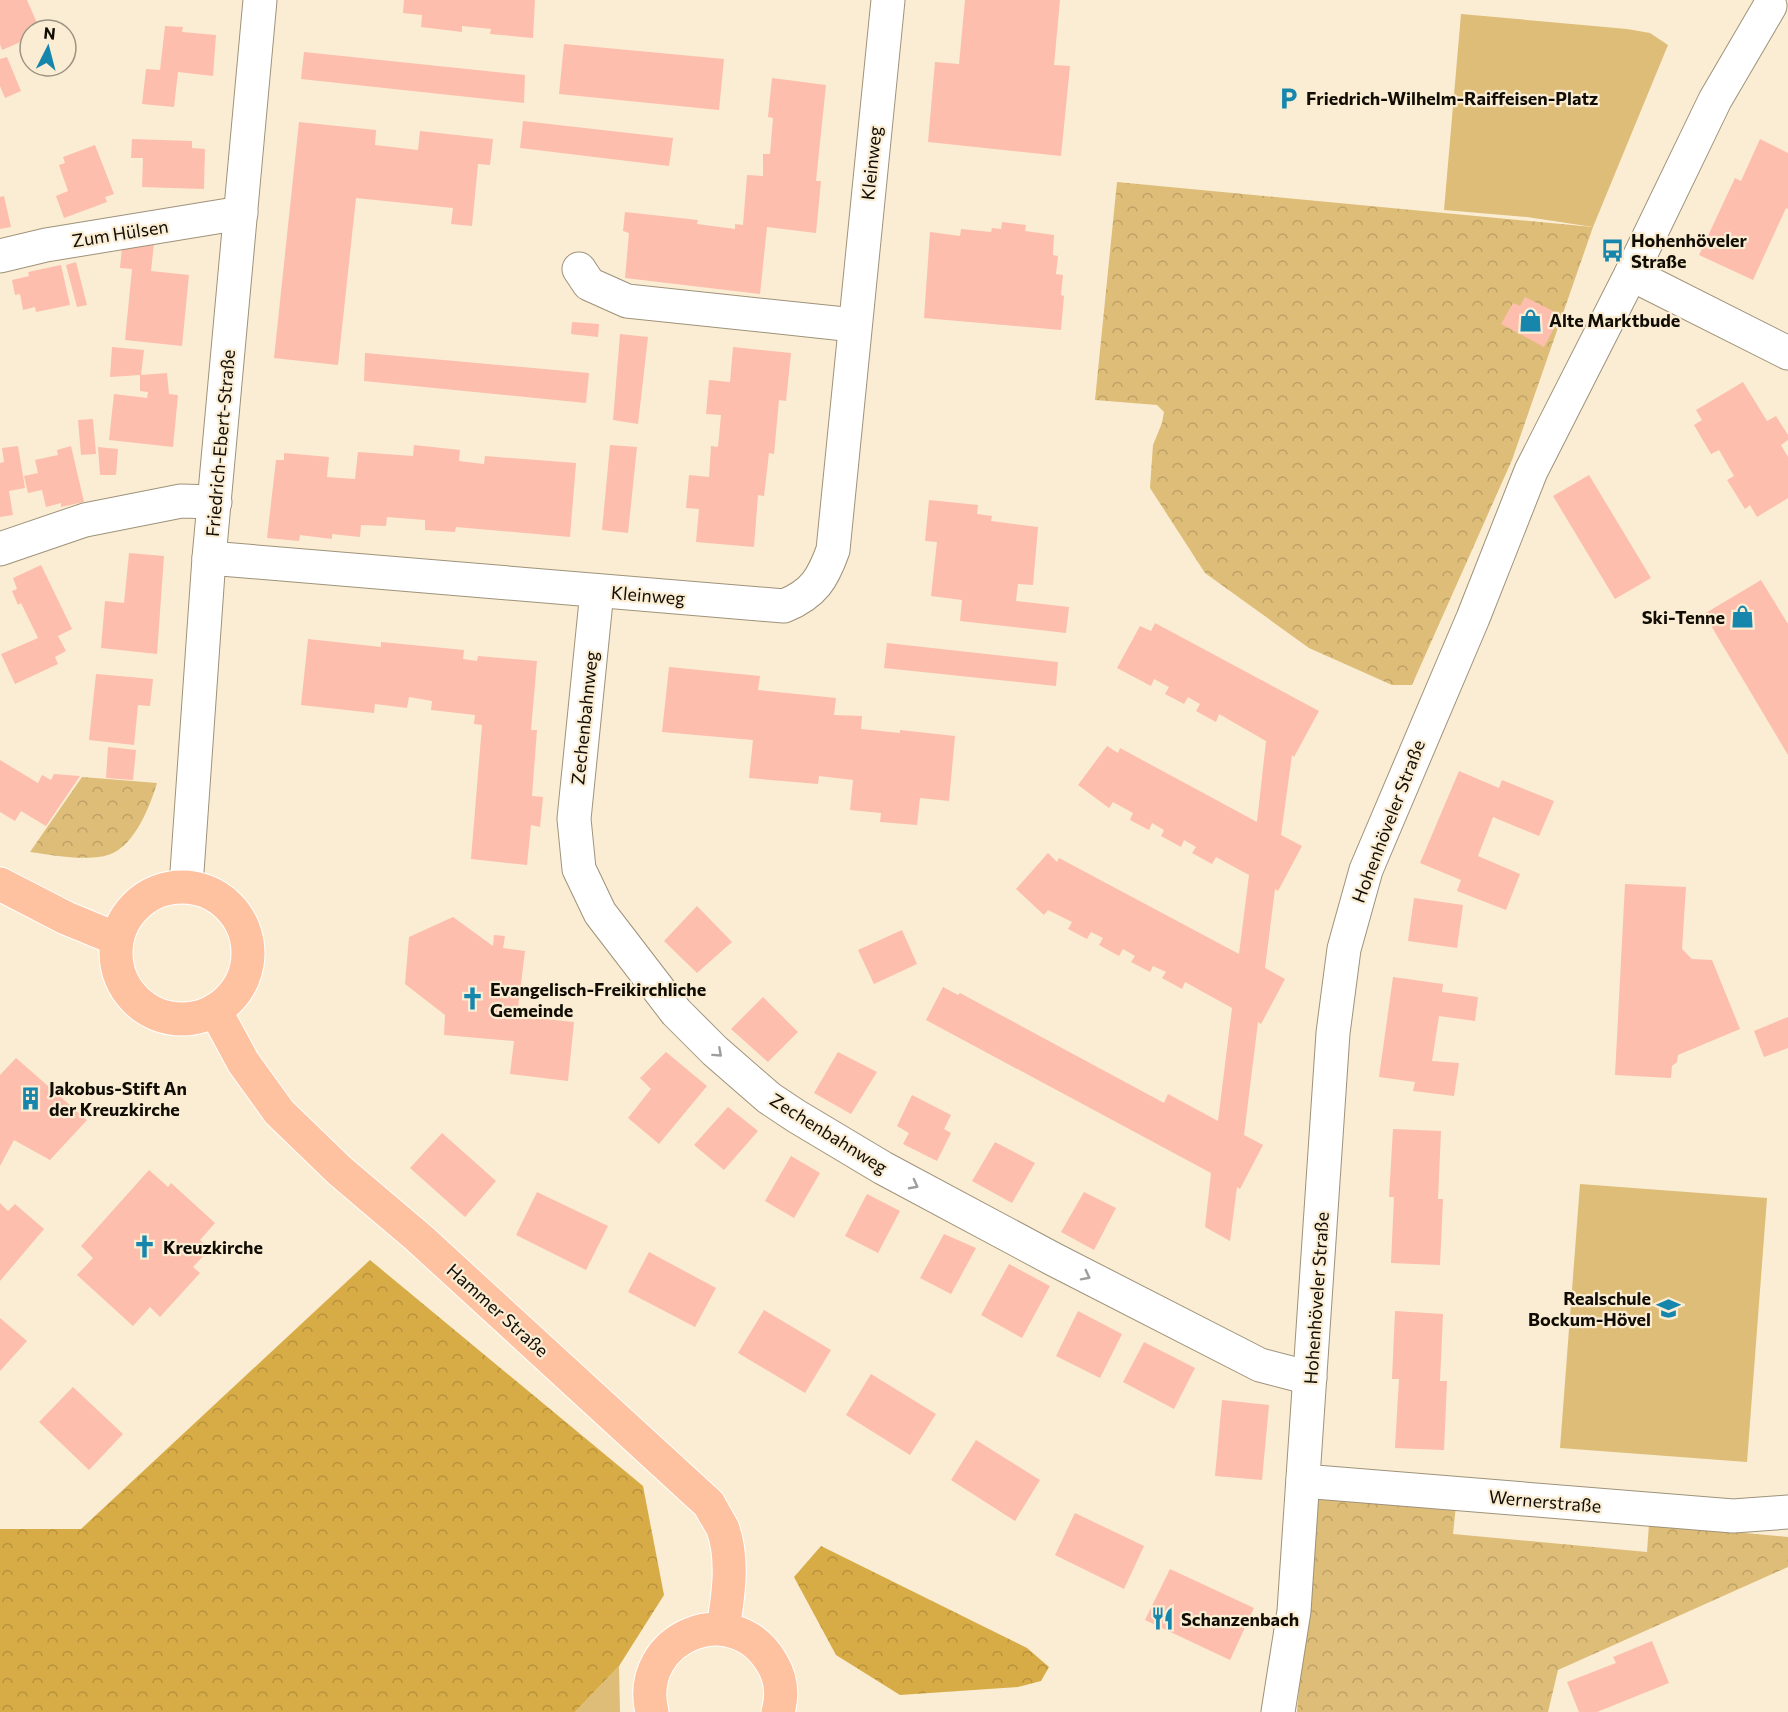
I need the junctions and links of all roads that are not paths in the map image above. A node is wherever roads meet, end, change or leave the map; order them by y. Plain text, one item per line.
1 (260, 0) edge
2 (888, 0) edge
3 (1772, 5) edge
4 (241, 213) junction
5 (0, 256) edge
6 (579, 269) dead end
7 (1631, 274) junction
8 (854, 325) junction
9 (1788, 353) edge
10 (215, 502) junction
11 (0, 549) edge
12 (209, 558) junction
13 (597, 591) junction
14 (0, 884) edge
15 (186, 886) junction
16 (117, 939) junction
17 (215, 1010) junction
18 (1310, 1378) junction
19 (1303, 1481) junction
20 (1788, 1512) edge
21 (723, 1629) junction
22 (652, 1712) edge
23 (778, 1712) edge
24 (1278, 1712) edge

1 - 4 street, Friedrich-Ebert-Straße
2 - 8 street, Kleinweg
3 - 7 street, Hohenhöveler Straße
4 - 5 street, Zum Hülsen
4 - 10 street, Friedrich-Ebert-Straße
6 - 8 street
7 - 9 street
7 - 18 street, Hohenhöveler Straße
8 - 13 street, Kleinweg
10 - 11 street
10 - 12 street, Friedrich-Ebert-Straße
12 - 13 street, Kleinweg
12 - 15 street, Friedrich-Ebert-Straße
13 -> 18 street, Zechenbahnweg
14 - 16 main road
15 - 16 main road
15 - 17 main road
16 - 17 main road
17 - 21 main road, Hammer Straße
18 - 19 street, Hohenhöveler Straße
19 - 20 street, Wernerstraße
19 - 24 street, Hohenhöveler Straße
21 - 22 main road
21 - 23 main road

